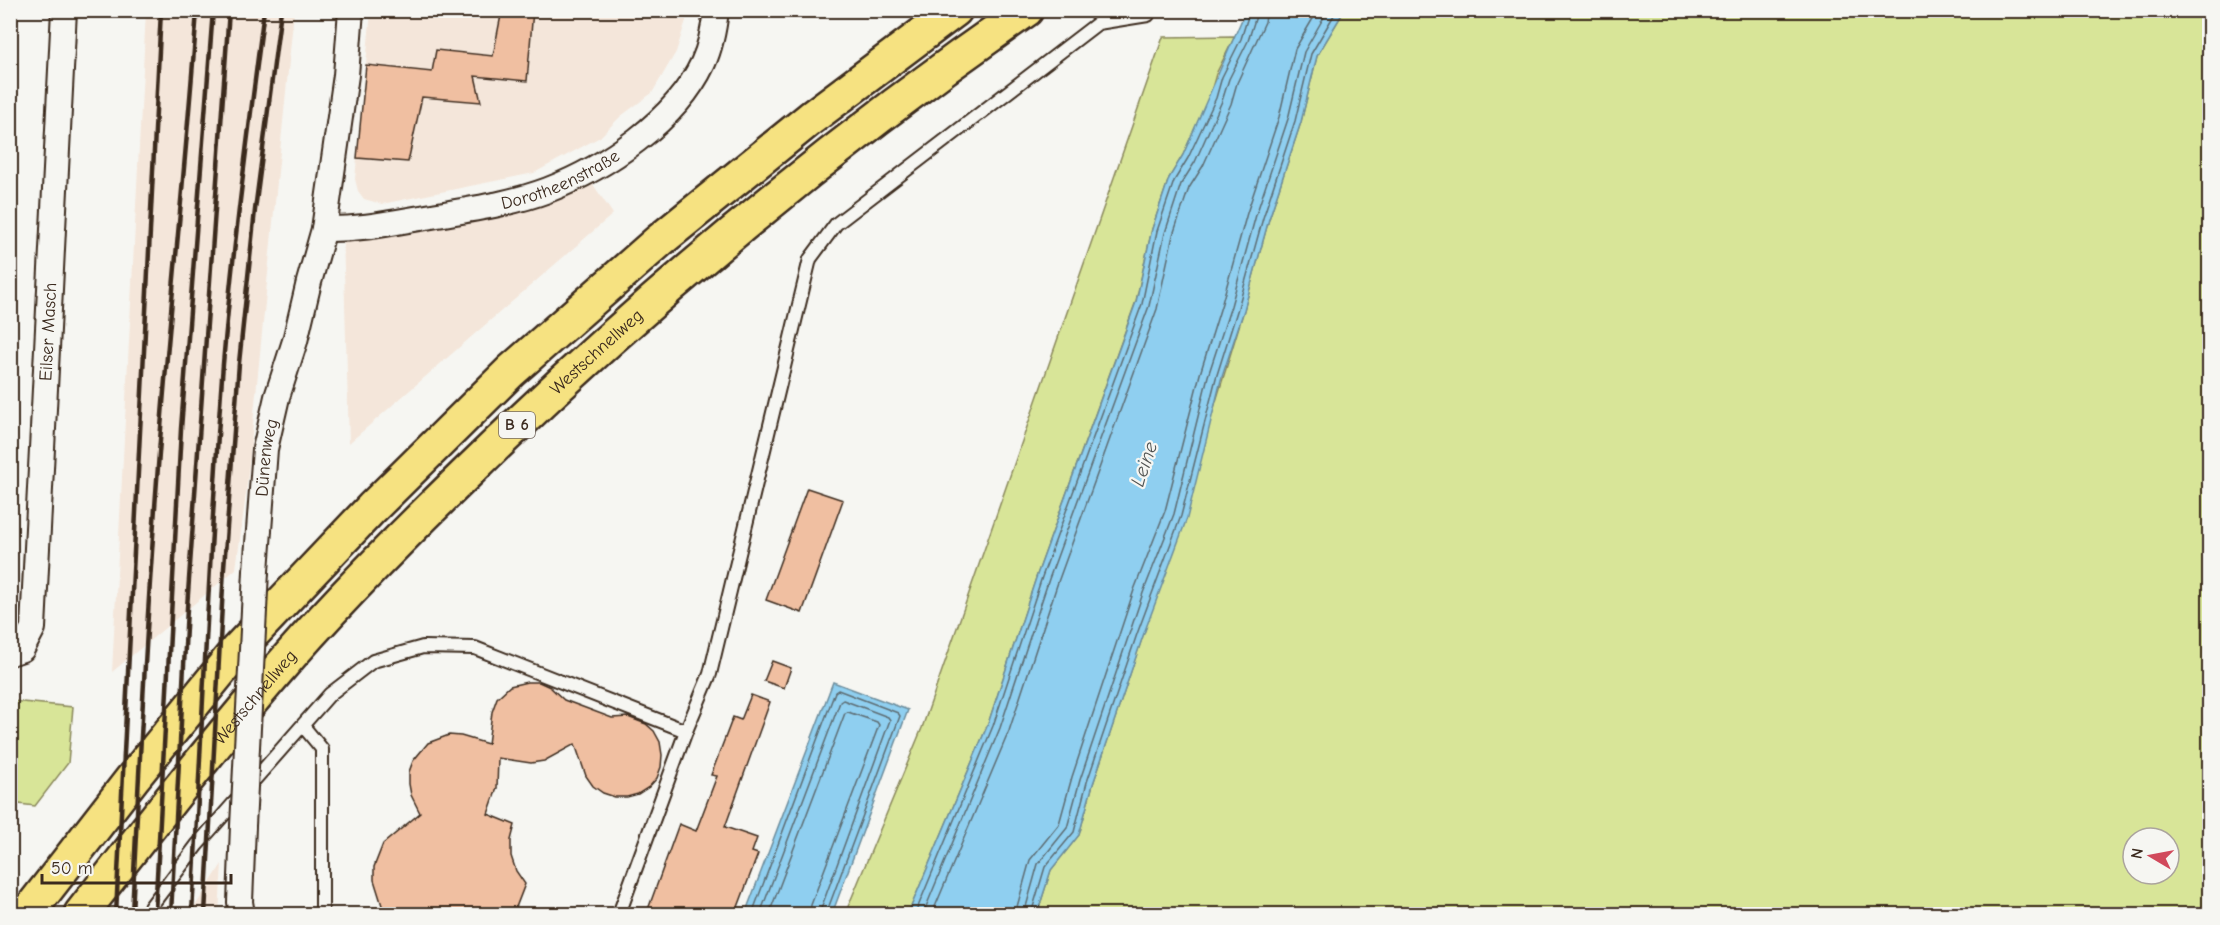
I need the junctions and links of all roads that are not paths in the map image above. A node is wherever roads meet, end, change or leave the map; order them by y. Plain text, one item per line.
1 (64, 10) edge
2 (351, 10) edge
3 (716, 10) edge
4 (955, 10) edge
5 (1026, 10) edge
6 (1148, 15) dead end
7 (324, 229) junction
8 (16, 651) edge
9 (303, 726) junction
10 (686, 731) junction
11 (27, 915) edge
12 (81, 915) edge
13 (145, 915) edge
14 (242, 915) edge
15 (322, 915) edge
16 (620, 915) edge

1 - 8 street, Eilser Masch
2 - 7 street, Dünenweg
3 - 7 street, Dorotheenstraße
4 - 11 highway, B 6
5 - 12 highway, Westschnellweg / B 6
6 - 10 lane
7 - 14 street, Dünenweg, bridge
9 - 10 lane
9 - 13 lane
9 - 15 lane
10 - 16 lane

